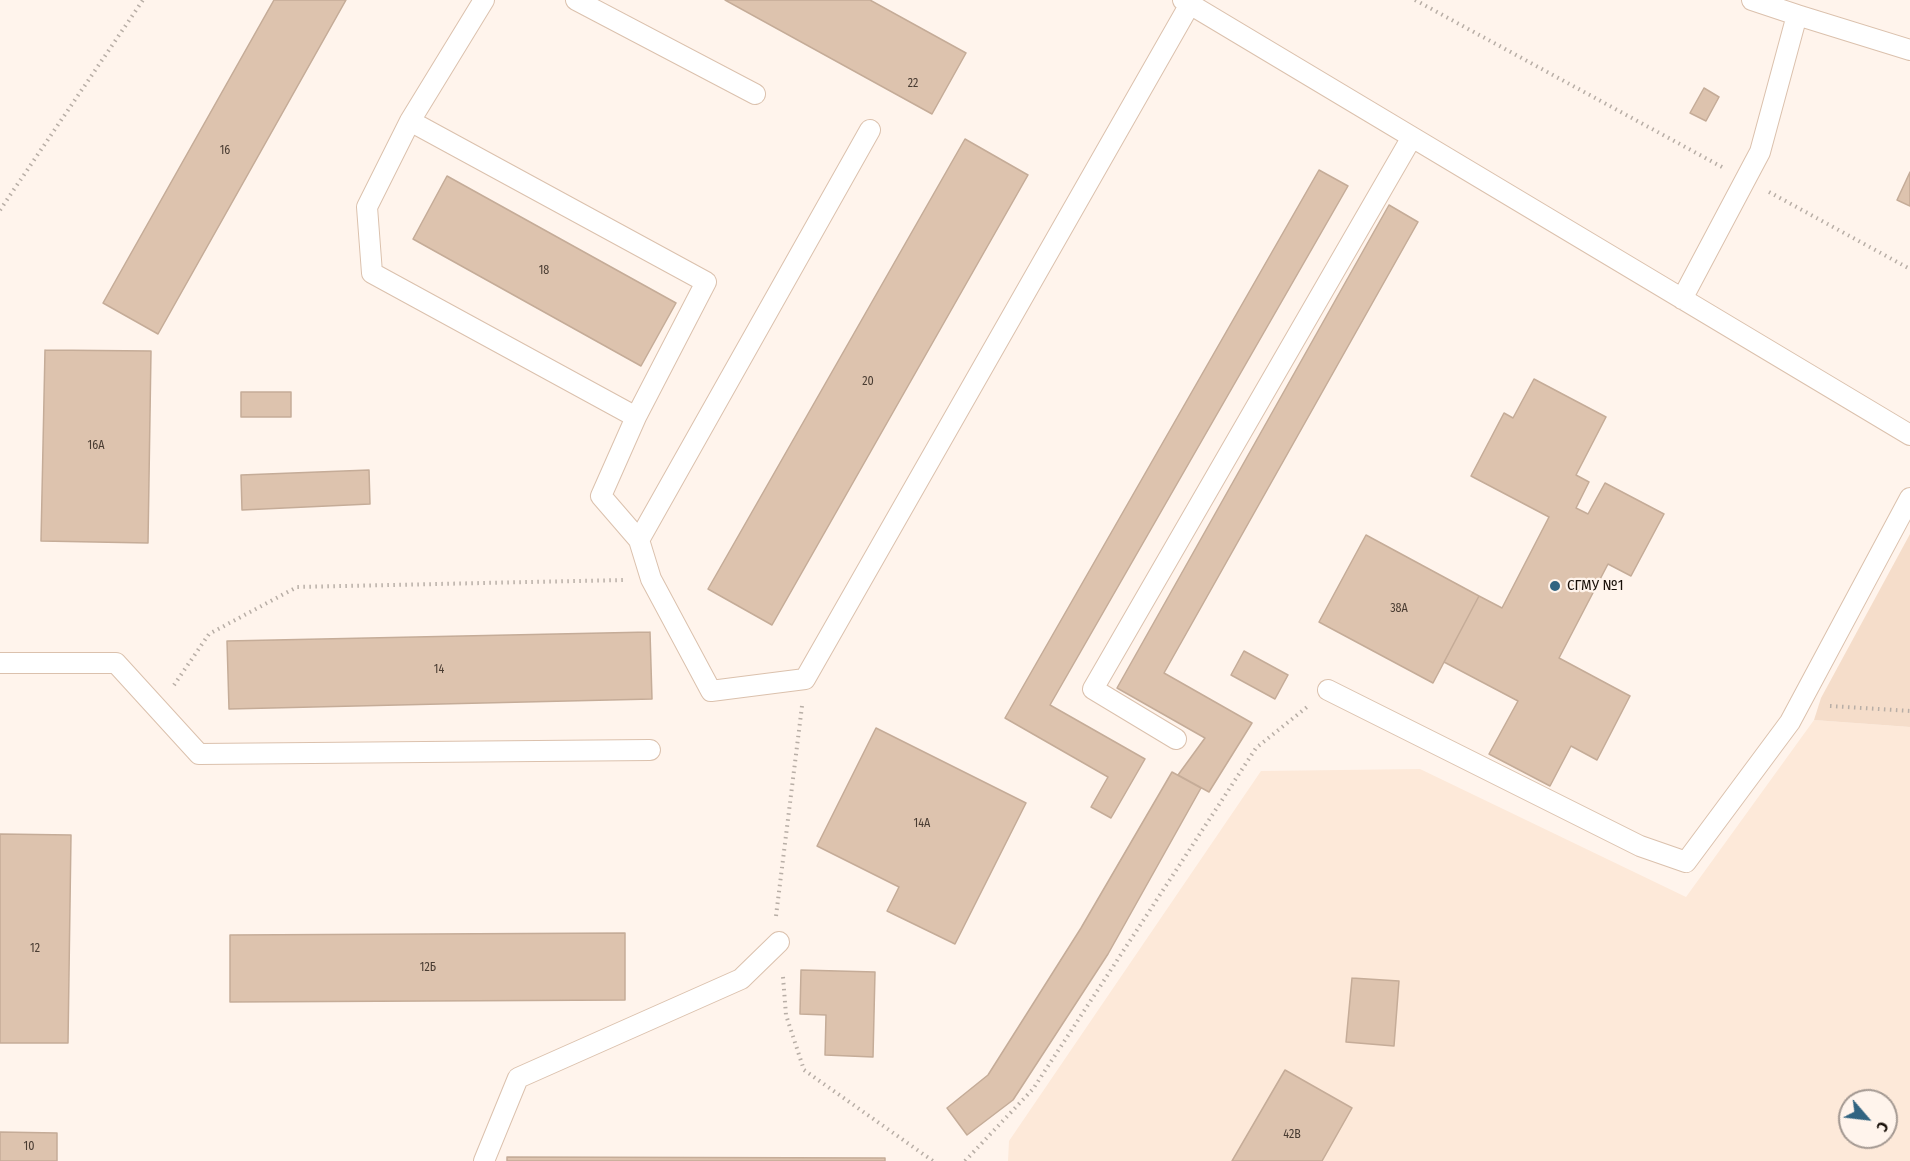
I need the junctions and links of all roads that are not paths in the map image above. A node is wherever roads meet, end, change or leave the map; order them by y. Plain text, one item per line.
1 (484, 0) edge
2 (576, 0) edge
3 (1752, 0) edge
4 (1186, 2) edge
5 (1797, 15) junction
6 (1910, 50) edge
7 (755, 94) dead end
8 (410, 121) junction
9 (870, 130) dead end
10 (1412, 137) junction
11 (1682, 299) junction
12 (636, 417) junction
13 (1910, 435) edge
14 (1910, 498) edge
15 (639, 540) junction
16 (0, 663) edge
17 (1328, 690) road end
18 (1176, 739) dead end
19 (650, 750) dead end
20 (779, 942) road end
21 (484, 1161) edge

1 - 8 lane
2 - 7 lane
3 - 5 lane
4 - 10 lane
4 - 15 lane
5 - 6 lane
5 - 11 lane
8 - 12 lane
8 - 12 lane
9 - 15 lane
10 - 11 lane
10 - 18 lane
11 - 13 lane
12 - 15 lane
14 - 17 lane
16 - 19 lane
20 - 21 lane

